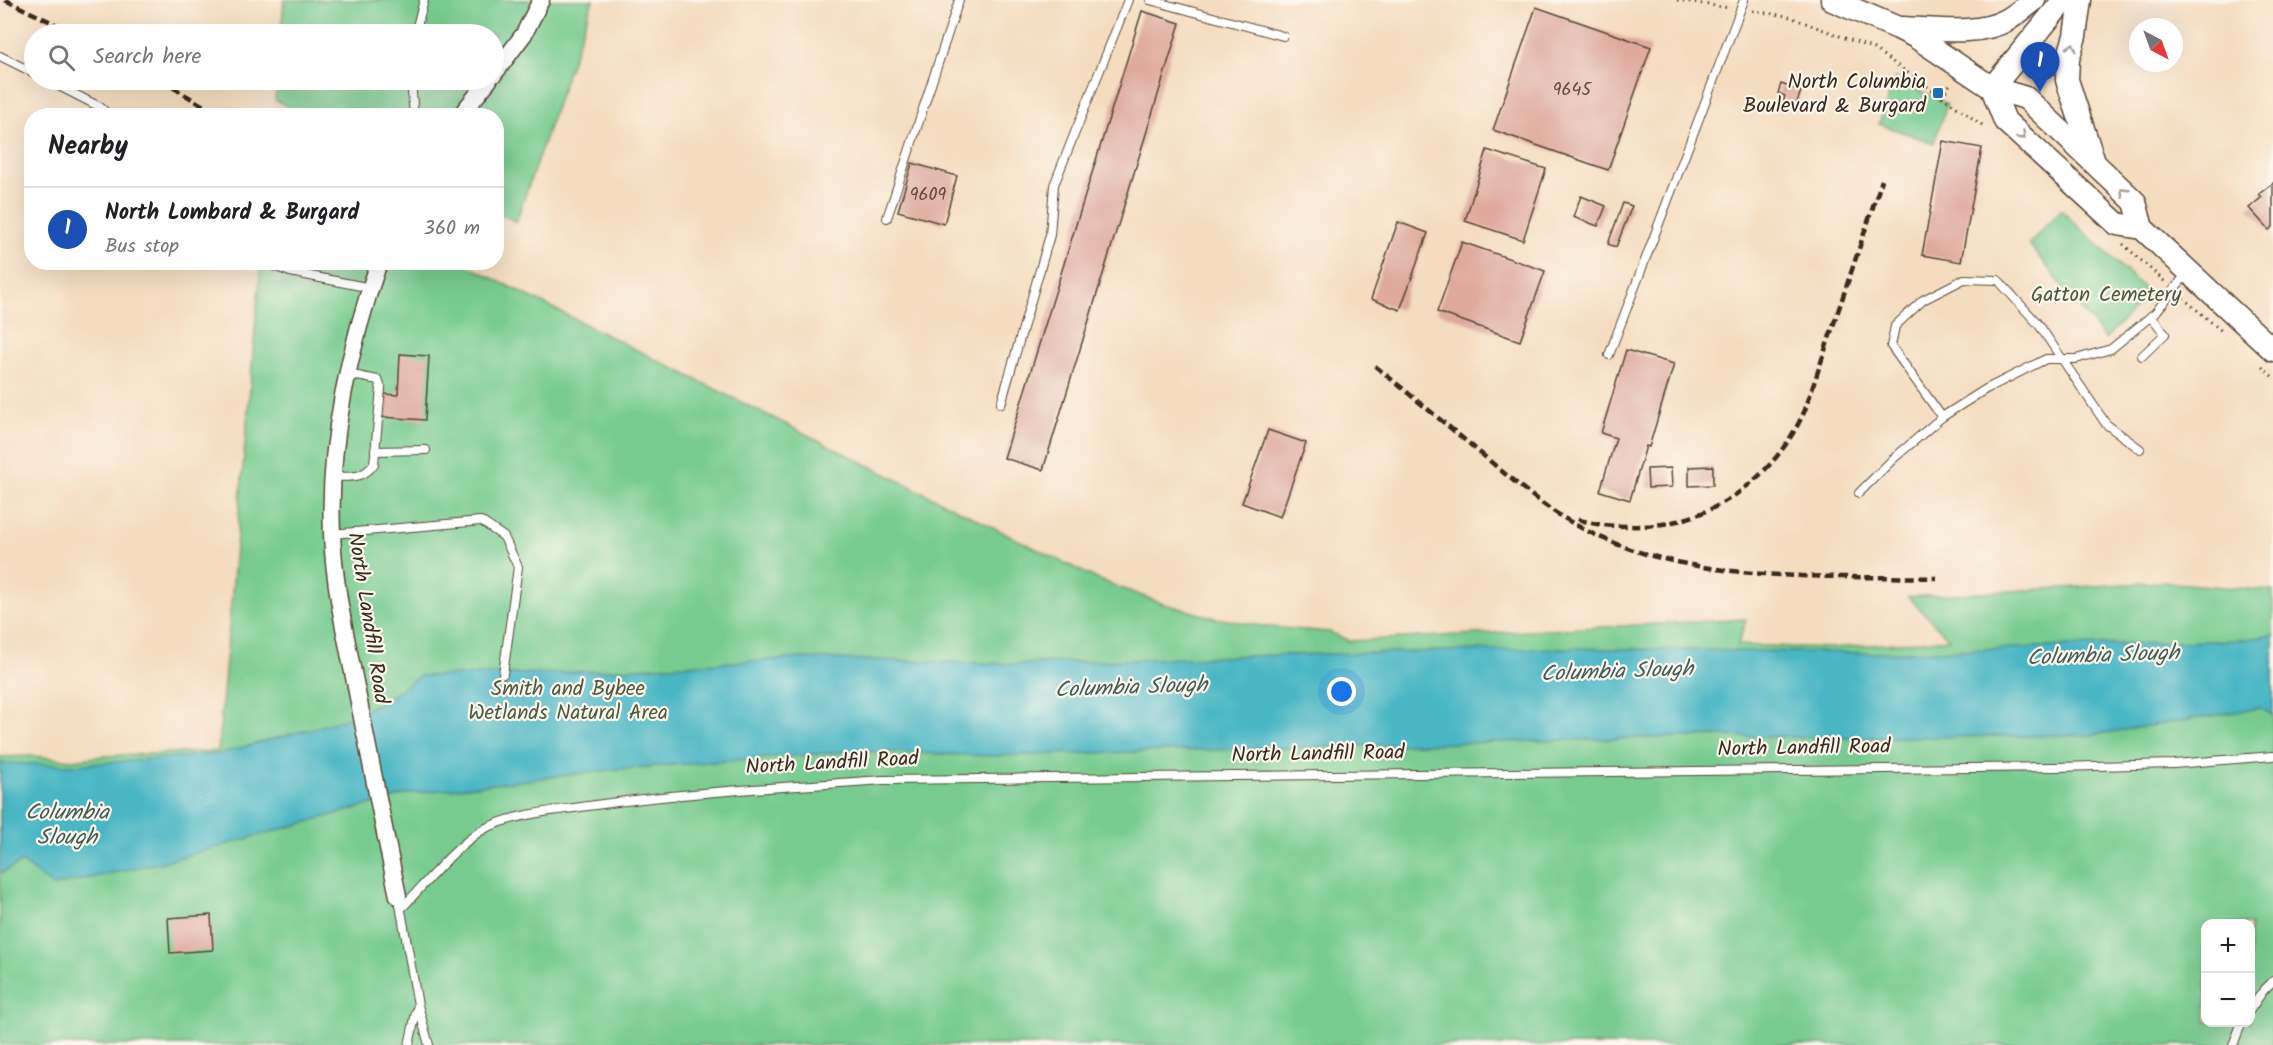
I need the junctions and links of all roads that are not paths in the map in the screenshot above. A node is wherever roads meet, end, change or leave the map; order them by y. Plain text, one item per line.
1 (424, 0) edge
2 (541, 0) edge
3 (959, 0) edge
4 (1128, 0) edge
5 (1150, 0) edge
6 (1744, 0) edge
7 (1832, 0) edge
8 (2034, 0) edge
9 (2064, 0) edge
10 (2080, 0) edge
11 (418, 24) edge
12 (1898, 28) junction
13 (1283, 36) dead end
14 (0, 56) edge
15 (504, 60) edge
16 (24, 68) edge
17 (1992, 88) junction
18 (67, 90) edge
19 (412, 90) edge
20 (481, 90) edge
21 (101, 108) edge
22 (413, 108) edge
23 (466, 108) edge
24 (2095, 164) junction
25 (887, 218) dead end
26 (2142, 228) junction
27 (283, 270) edge
28 (377, 270) edge
29 (2188, 272) junction
30 (371, 289) junction
31 (2151, 316) junction
32 (2273, 350) edge
33 (1609, 355) dead end
34 (2142, 356) dead end
35 (2061, 359) junction
36 (347, 374) junction
37 (1001, 404) dead end
38 (1942, 417) junction
39 (2140, 449) dead end
40 (426, 450) dead end
41 (375, 451) junction
42 (333, 477) junction
43 (1859, 493) dead end
44 (332, 534) junction
45 (503, 674) dead end
46 (2273, 756) edge
47 (399, 903) junction
48 (2273, 981) edge
49 (2255, 1003) edge
50 (418, 1005) junction
51 (2240, 1027) edge
52 (409, 1045) edge
53 (429, 1045) edge
54 (2233, 1045) edge

1 - 11 lane
2 - 15 street
3 - 25 lane
4 - 37 lane
5 - 13 lane
6 - 33 lane
7 - 12 main road
8 - 12 main road
9 - 17 main road
24 -> 10 main road
12 - 17 main road
14 - 16 lane
17 - 24 main road
17 -> 26 main road
18 - 21 lane
19 - 22 lane
20 - 23 street
26 -> 24 main road
26 - 29 main road
27 - 30 lane
28 - 30 street, North Landfill Road
29 - 31 lane
29 - 32 main road
30 - 36 street, North Landfill Road
31 - 34 lane
31 - 35 lane
35 - 38 lane
35 - 38 lane
35 - 39 lane
36 - 41 lane
36 - 42 street, North Landfill Road
38 - 43 lane
40 - 41 lane
41 - 42 lane
42 - 44 street, North Landfill Road
44 - 45 lane
44 - 47 street, North Landfill Road
46 - 47 lane, North Landfill Road
47 - 50 lane, North Landfill Road
48 - 49 lane
50 - 52 lane, North Landfill Road
50 - 53 lane, North Landfill Road
51 - 54 lane

